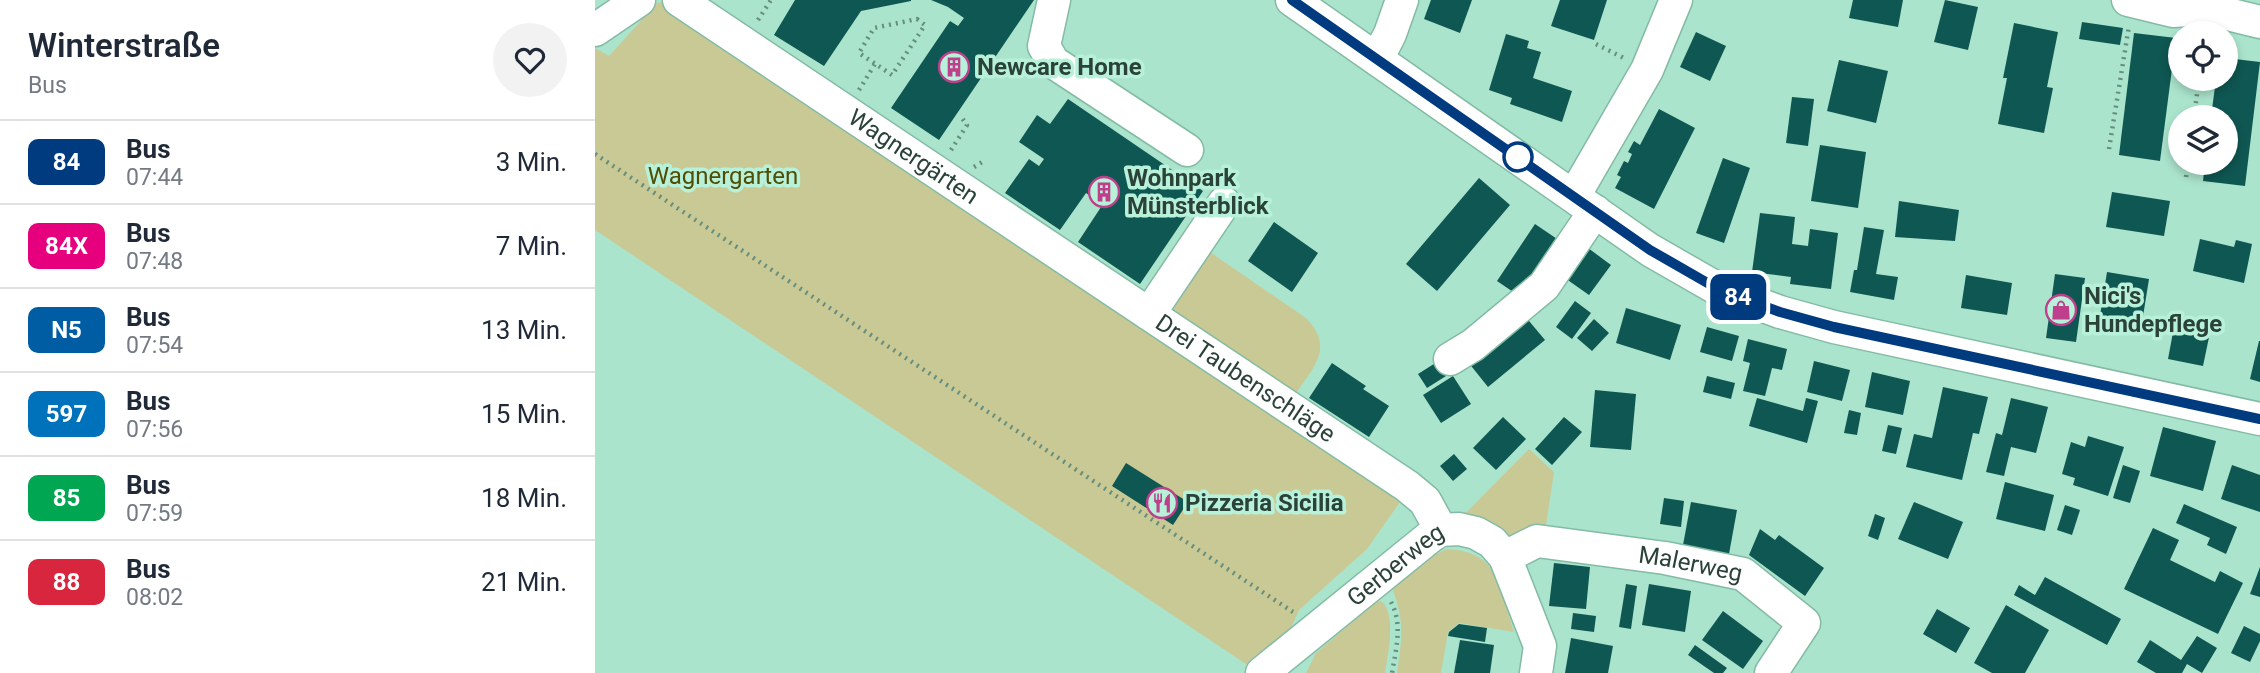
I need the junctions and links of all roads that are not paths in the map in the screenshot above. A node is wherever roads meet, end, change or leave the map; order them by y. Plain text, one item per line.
1 (639, 0) edge
2 (679, 0) edge
3 (1054, 0) edge
4 (1292, 0) edge
5 (1402, 0) edge
6 (1676, 0) edge
7 (2130, 1) edge
8 (2175, 6) edge
9 (2260, 22) edge
10 (595, 30) edge
11 (1377, 59) junction
12 (1187, 150) dead end
13 (1224, 203) dead end
14 (1584, 203) junction
15 (1149, 314) junction
16 (1450, 359) dead end
17 (2260, 419) edge
18 (1441, 530) junction
19 (1505, 557) junction
20 (1262, 673) edge
21 (1535, 673) edge
22 (1771, 673) edge

1 - 10 street
2 - 15 street, Wagnergärten
3 - 12 street
4 - 11 street
5 - 11 street
6 - 14 street
7 - 8 street
8 - 9 street
11 - 14 street
13 - 15 street, Drei Taubenschläge
14 - 16 street
14 - 17 street
15 - 18 street, Drei Taubenschläge
18 - 19 street, Gerberweg
18 - 20 street, Gerberweg
19 - 21 street, Gerberweg
19 - 22 street, Malerweg

